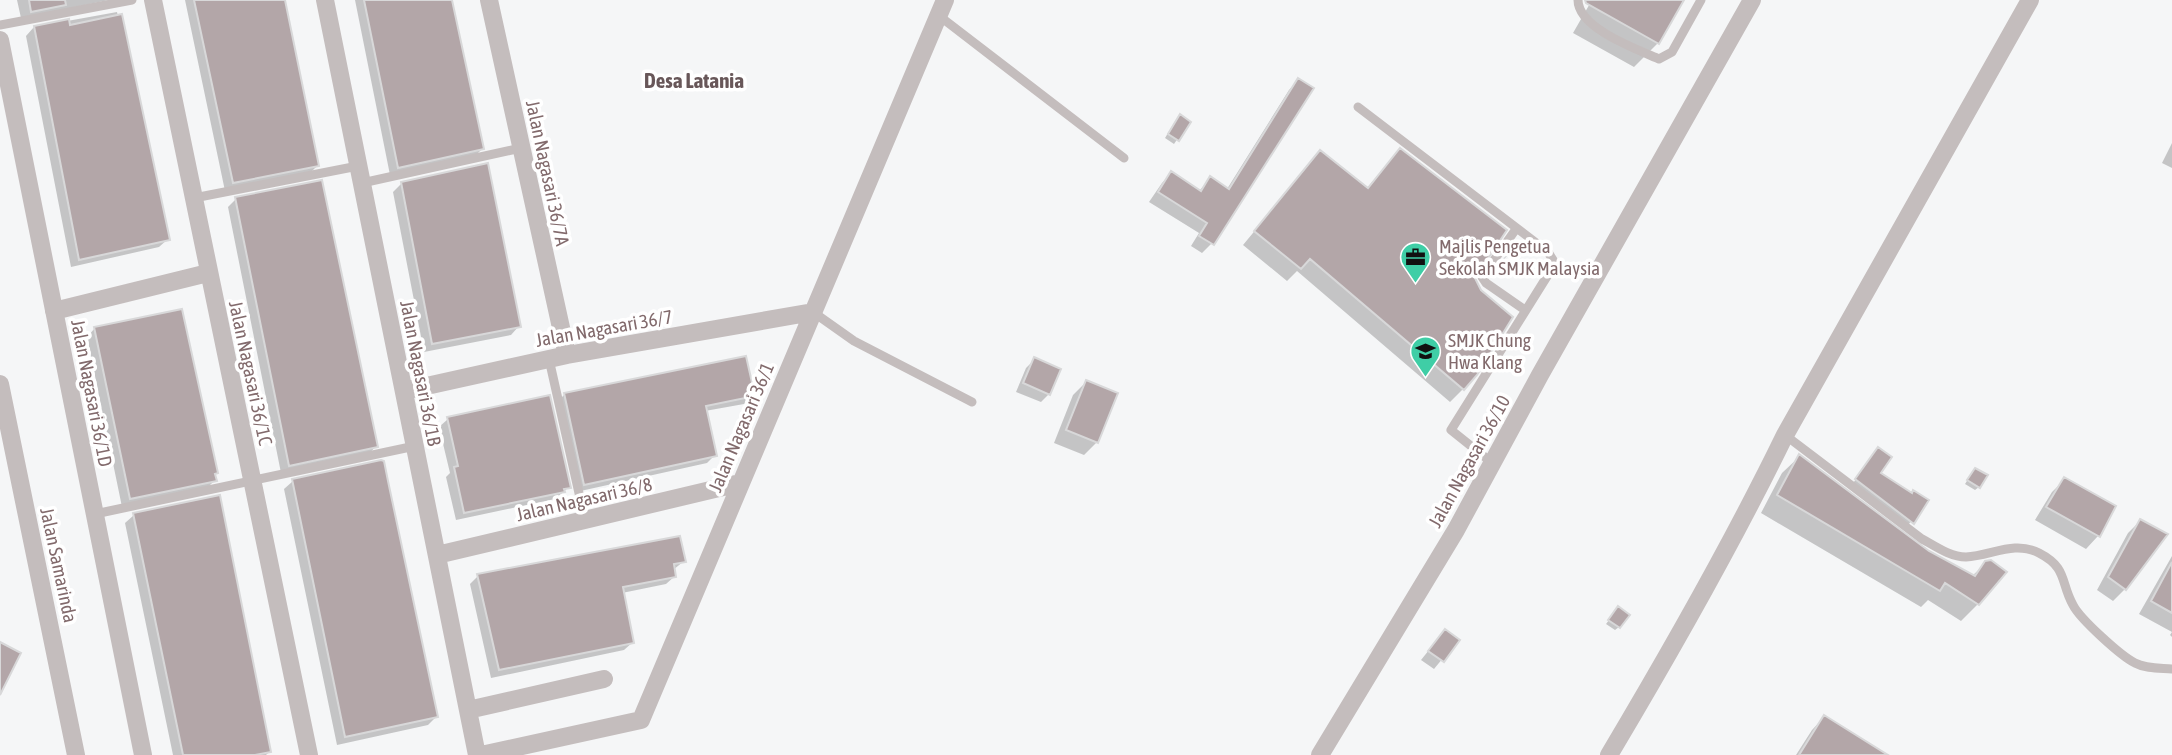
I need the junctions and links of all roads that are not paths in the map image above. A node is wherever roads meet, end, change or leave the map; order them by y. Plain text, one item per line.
1 (132, 0) edge
2 (153, 0) edge
3 (325, 0) edge
4 (489, 0) edge
5 (1578, 0) edge
6 (1701, 0) edge
7 (1752, 0) edge
8 (2030, 0) edge
9 (941, 8) edge
10 (0, 25) edge
11 (0, 40) edge
12 (1358, 107) dead end
13 (521, 148) junction
14 (1124, 158) dead end
15 (360, 175) junction
16 (194, 198) junction
17 (1516, 229) junction
18 (208, 273) junction
19 (1525, 310) junction
20 (54, 311) junction
21 (813, 312) junction
22 (567, 355) junction
23 (548, 359) junction
24 (0, 384) edge
25 (404, 391) junction
26 (972, 402) dead end
27 (1785, 435) junction
28 (415, 446) junction
29 (1491, 462) junction
30 (253, 480) junction
31 (740, 483) junction
32 (95, 514) junction
33 (585, 520) junction
34 (437, 555) junction
35 (2172, 669) edge
36 (604, 679) dead end
37 (468, 710) junction
38 (76, 755) edge
39 (143, 755) edge
40 (309, 755) edge
41 (479, 755) edge
42 (1320, 755) edge
43 (1609, 755) edge

1 - 10 lane
2 - 16 street, Jalan Nagasari 36/1C
3 - 15 street, Jalan Nagasari 36/1B
4 - 13 street, Jalan Nagasari 36/7A
5 - 6 lane
7 - 29 street, Jalan Nagasari 36/10
8 - 27 street
9 - 14 lane
9 - 21 street, Jalan Nagasari 36/1
11 - 20 street, Jalan Nagasari 36/1D
12 - 17 lane
13 - 15 lane
13 - 22 street, Jalan Nagasari 36/7A
15 - 16 lane
15 - 25 street, Jalan Nagasari 36/1B
16 - 18 street, Jalan Nagasari 36/1C
17 - 19 lane
17 - 19 lane
18 - 20 street
18 - 30 street, Jalan Nagasari 36/1C
19 - 29 lane
20 - 32 street, Jalan Nagasari 36/1D
21 - 22 street, Jalan Nagasari 36/7
21 - 26 lane
21 - 31 street, Jalan Nagasari 36/1
22 - 23 street, Jalan Nagasari 36/7
23 - 25 street, Jalan Nagasari 36/7
23 - 33 lane
24 - 38 street, Jalan Samarinda
25 - 28 street, Jalan Nagasari 36/1B
27 - 35 lane
27 - 43 street
28 - 30 lane
28 - 34 street, Jalan Nagasari 36/1B
29 - 42 street, Jalan Nagasari 36/10
30 - 32 lane
30 - 40 street, Jalan Nagasari 36/1C
31 - 33 street, Jalan Nagasari 36/8
31 - 41 street, Jalan Nagasari 36/1
32 - 39 street, Jalan Nagasari 36/1D
33 - 34 street, Jalan Nagasari 36/8
34 - 37 street, Jalan Nagasari 36/1B
36 - 37 street
37 - 41 street, Jalan Nagasari 36/1B

